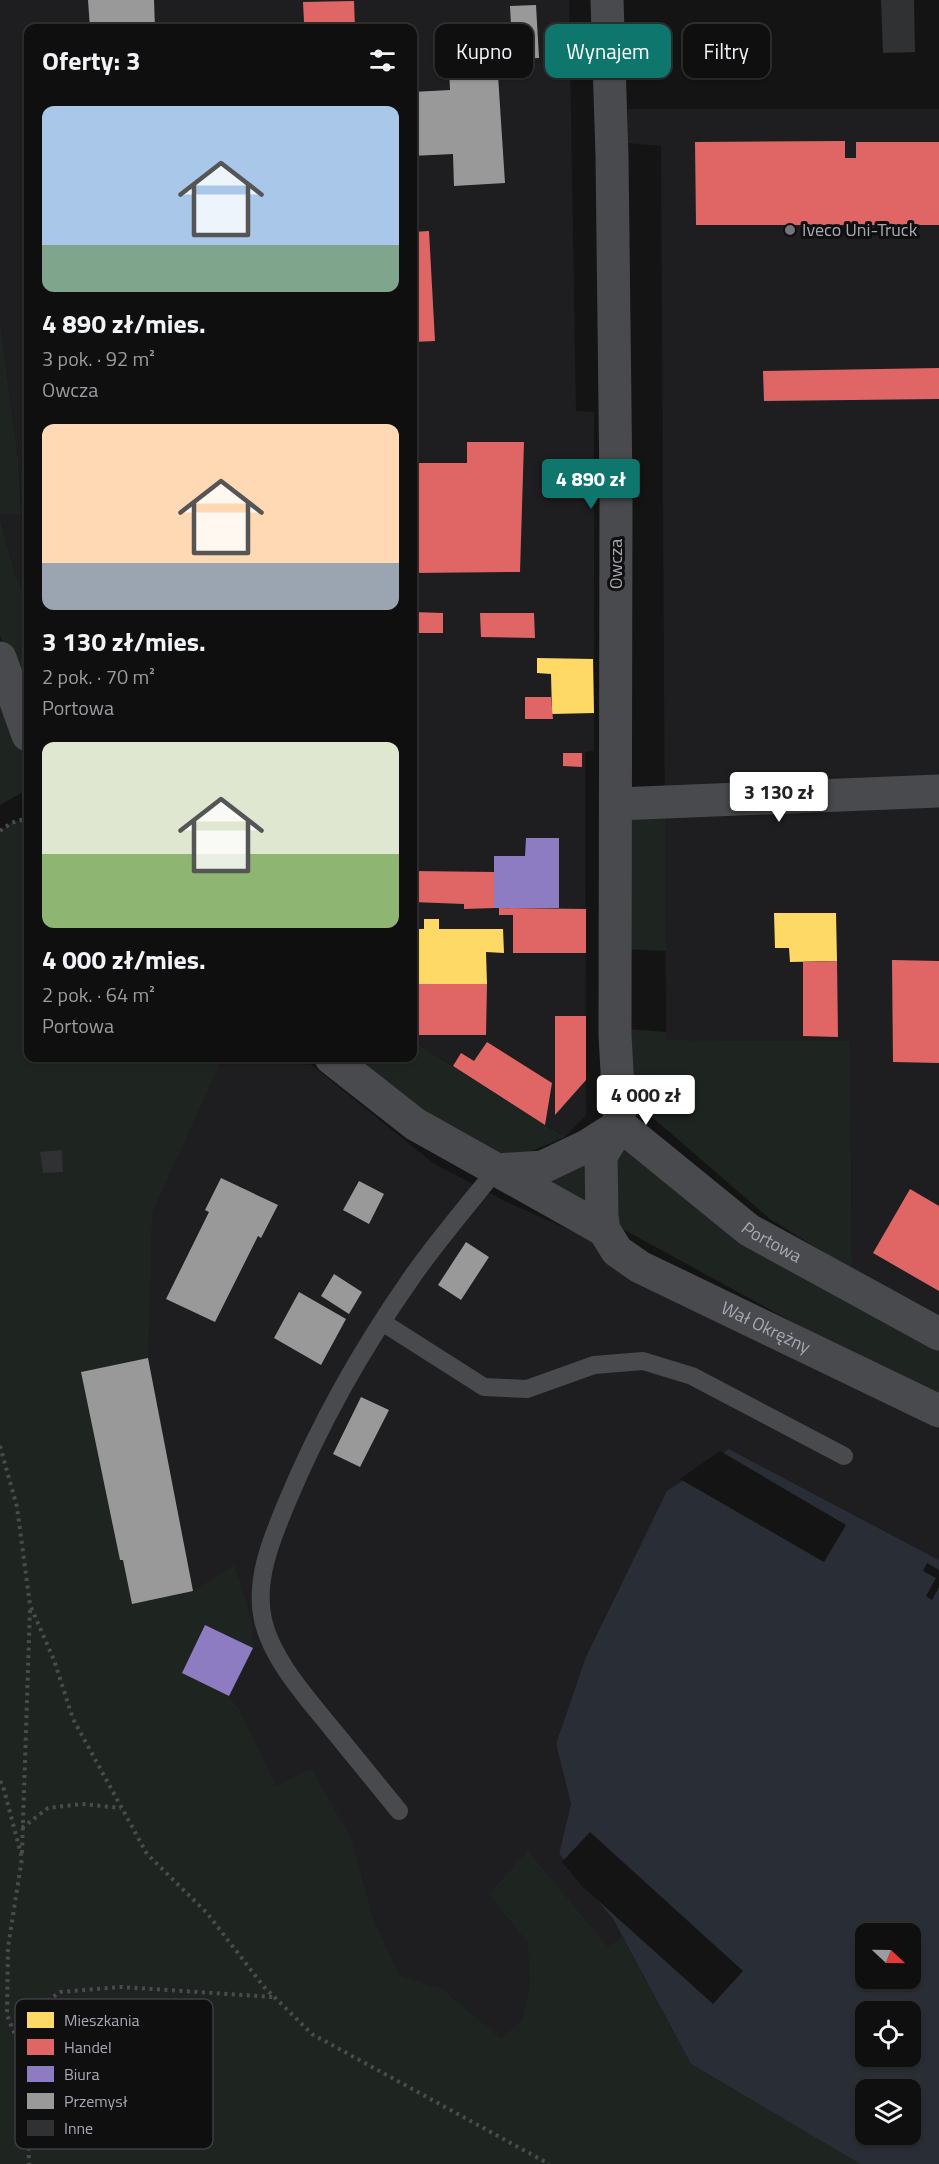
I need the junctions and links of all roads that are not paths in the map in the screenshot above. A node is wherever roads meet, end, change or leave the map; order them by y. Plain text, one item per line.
1 (607, 0) edge
2 (0, 658) edge
3 (24, 724) edge
4 (939, 791) edge
5 (616, 804) junction
6 (336, 1062) edge
7 (620, 1125) junction
8 (496, 1170) junction
9 (604, 1230) junction
10 (382, 1322) junction
11 (939, 1334) edge
12 (939, 1411) edge
13 (844, 1456) dead end
14 (399, 1811) dead end

1 - 5 street, Owcza
2 - 3 street
4 - 5 street
5 - 7 street, Owcza
6 - 8 street, Wał Okrężny
7 - 8 street
7 - 9 street
7 - 11 street, Portowa
8 - 9 street, Wał Okrężny
8 - 10 lane
9 - 12 street, Wał Okrężny
10 - 13 lane
10 - 14 lane

